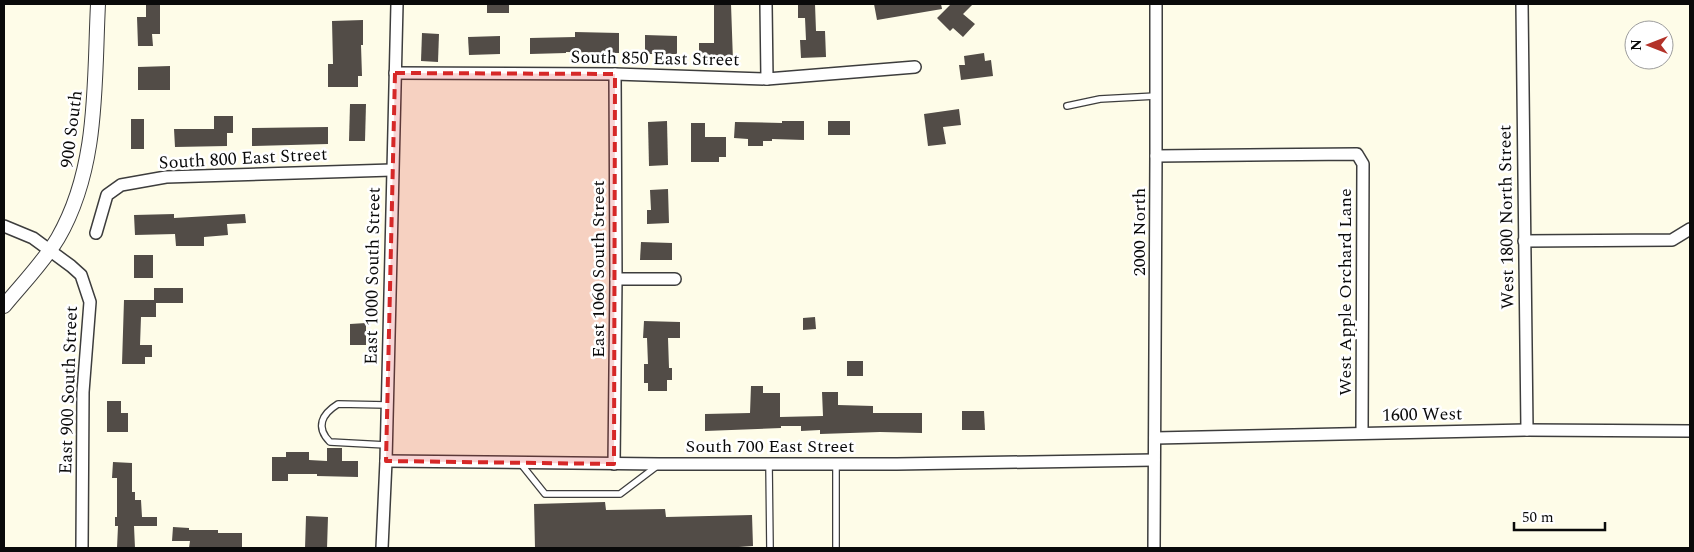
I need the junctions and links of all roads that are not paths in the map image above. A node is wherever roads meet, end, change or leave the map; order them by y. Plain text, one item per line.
1 (98, 4) edge
2 (397, 4) edge
3 (766, 4) edge
4 (1156, 4) edge
5 (1522, 4) edge
6 (915, 67) dead end
7 (395, 73) junction
8 (615, 74) junction
9 (767, 78) junction
10 (1156, 96) junction
11 (1067, 106) dead end
12 (1156, 156) junction
13 (392, 170) junction
14 (4, 226) edge
15 (1690, 229) edge
16 (96, 232) dead end
17 (1524, 241) junction
18 (50, 250) junction
19 (675, 279) dead end
20 (616, 280) junction
21 (4, 306) edge
22 (386, 405) junction
23 (1527, 430) junction
24 (1690, 431) edge
25 (1362, 432) junction
26 (1155, 438) junction
27 (386, 445) junction
28 (1154, 460) junction
29 (386, 461) junction
30 (520, 462) junction
31 (836, 463) junction
32 (614, 464) junction
33 (659, 464) junction
34 (769, 464) junction
35 (82, 548) edge
36 (382, 548) edge
37 (770, 548) edge
38 (836, 548) edge
39 (1154, 548) edge

1 - 18 street, 900 South
2 - 7 street, East 1000 South Street
3 - 9 street
4 - 10 street, 2000 North
5 - 17 street, West 1800 North Street
6 - 9 street, South 850 East Street
7 - 8 street, South 850 East Street
7 - 13 street, East 1000 South Street
8 - 9 street, South 850 East Street
8 - 20 street, East 1060 South Street
10 - 11 lane
10 - 12 street, 2000 North
12 - 25 street, West Apple Orchard Lane
12 - 26 street, 2000 North
13 - 16 street, South 800 East Street
13 - 22 street, East 1000 South Street
14 - 18 street
15 - 17 street
17 - 23 street, West 1800 North Street
18 - 21 street, 900 South
18 - 35 street, East 900 South Street
19 - 20 street
20 - 32 street, East 1060 South Street
22 - 27 street, East 1000 South Street
22 - 27 lane
23 - 24 street, 1600 West
23 - 25 street, 1600 West
25 - 26 street, 1600 West
26 - 28 street, 2000 North
27 - 29 street, East 1000 South Street
28 - 31 street, South 700 East Street
28 - 39 street, 2000 North
29 - 30 street, South 700 East Street
29 - 36 street, East 1000 South Street
30 - 32 street, South 700 East Street
30 - 33 lane
31 - 34 street, South 700 East Street
31 - 38 lane
32 - 33 street, South 700 East Street
33 - 34 street, South 700 East Street
34 - 37 lane

